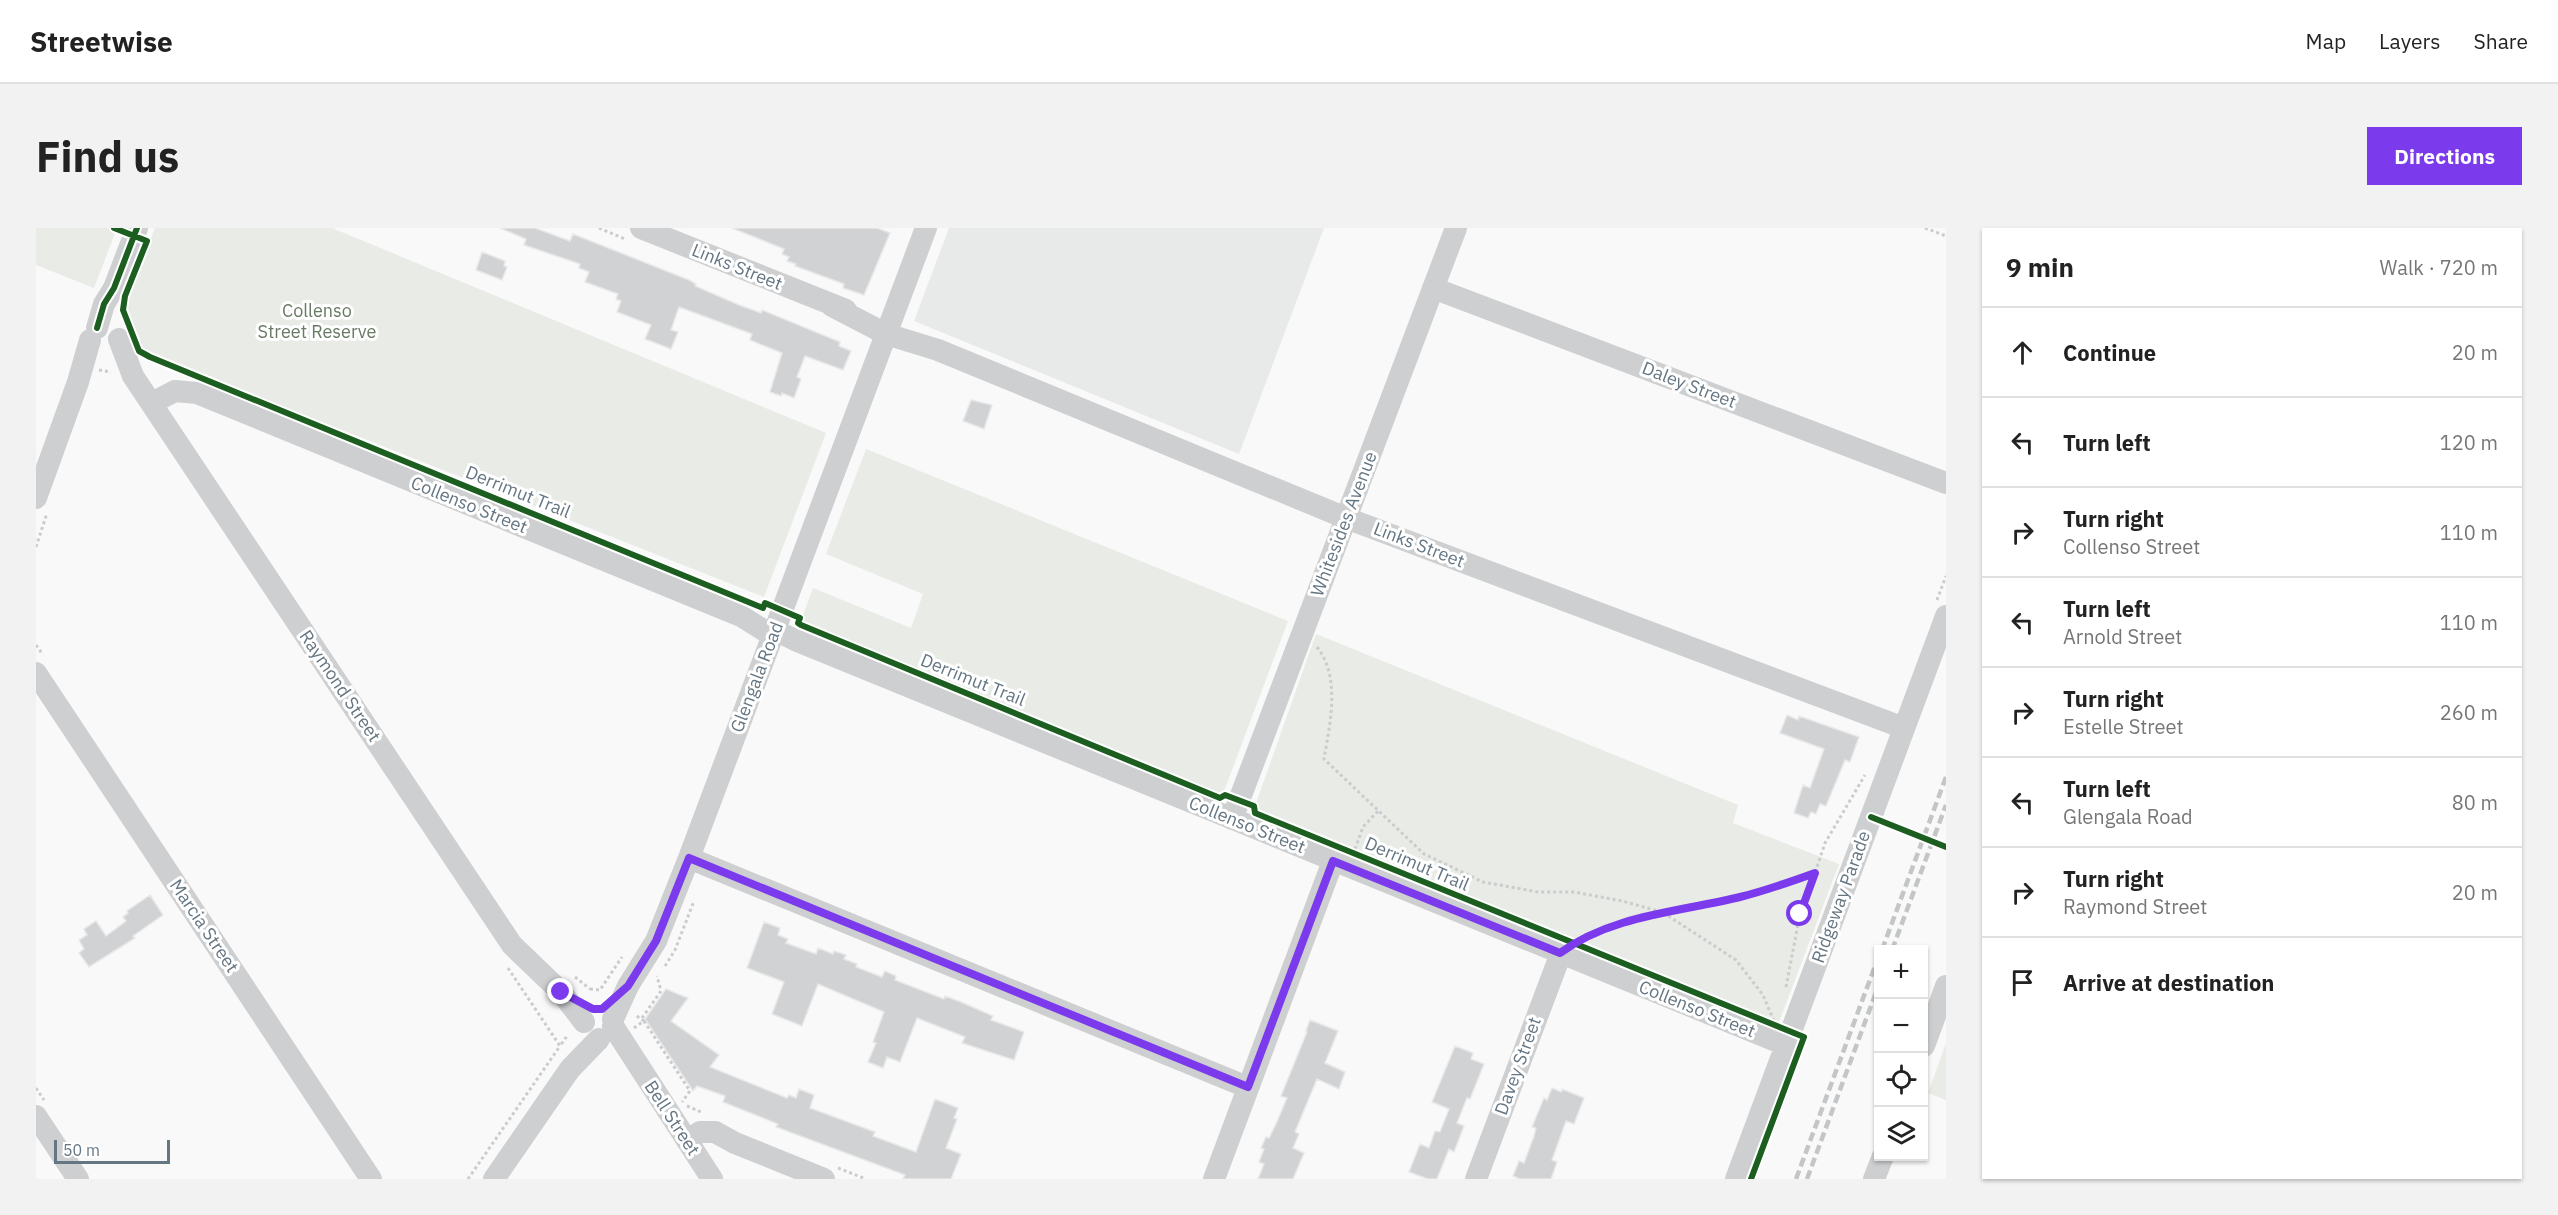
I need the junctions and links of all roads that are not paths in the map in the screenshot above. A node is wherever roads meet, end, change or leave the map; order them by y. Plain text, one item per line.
1 (137, 228) edge
2 (926, 228) edge
3 (1456, 228) edge
4 (653, 230) edge
5 (1433, 288) junction
6 (888, 329) junction
7 (104, 341) junction
8 (150, 399) junction
9 (1946, 483) edge
10 (36, 498) edge
11 (1346, 518) junction
12 (1940, 612) edge
13 (775, 630) junction
14 (36, 674) edge
15 (1904, 728) junction
16 (1232, 819) junction
17 (1347, 855) junction
18 (689, 858) junction
19 (1567, 949) junction
20 (1946, 986) edge
21 (598, 1019) junction
22 (1928, 1033) edge
23 (1781, 1036) junction
24 (1248, 1087) junction
25 (36, 1116) edge
26 (694, 1143) junction
27 (78, 1179) edge
28 (371, 1179) edge
29 (494, 1179) edge
30 (712, 1179) edge
31 (824, 1179) edge
32 (1214, 1179) edge
33 (1476, 1179) edge
34 (1736, 1179) edge

1 - 7 street
2 - 6 street, Glengala Road
3 - 5 street, Whitesides Avenue
4 - 6 street, Links Street
5 - 9 street, Daley Street
5 - 11 street, Whitesides Avenue
6 - 11 street, Links Street
6 - 13 street, Glengala Road
7 - 8 street, Raymond Street
7 - 10 street
8 - 13 street, Collenso Street
8 - 21 street, Raymond Street
11 - 15 street, Links Street
11 - 16 street, Whitesides Avenue
12 - 15 street, Ridgeway Parade
13 - 16 street, Collenso Street
13 - 18 street, Glengala Road
14 - 28 street, Marcia Street
15 - 23 street, Ridgeway Parade
16 - 17 street, Collenso Street
17 - 19 street, Collenso Street
17 - 24 street
18 - 21 street, Glengala Road
18 - 24 street
19 - 23 street, Collenso Street
19 - 33 street, Davey Street
20 - 22 street
21 - 26 street, Bell Street
21 - 29 street, Glengala Road
23 - 34 street, Ridgeway Parade
24 - 32 street
25 - 27 street
26 - 30 street, Bell Street
26 - 31 street

